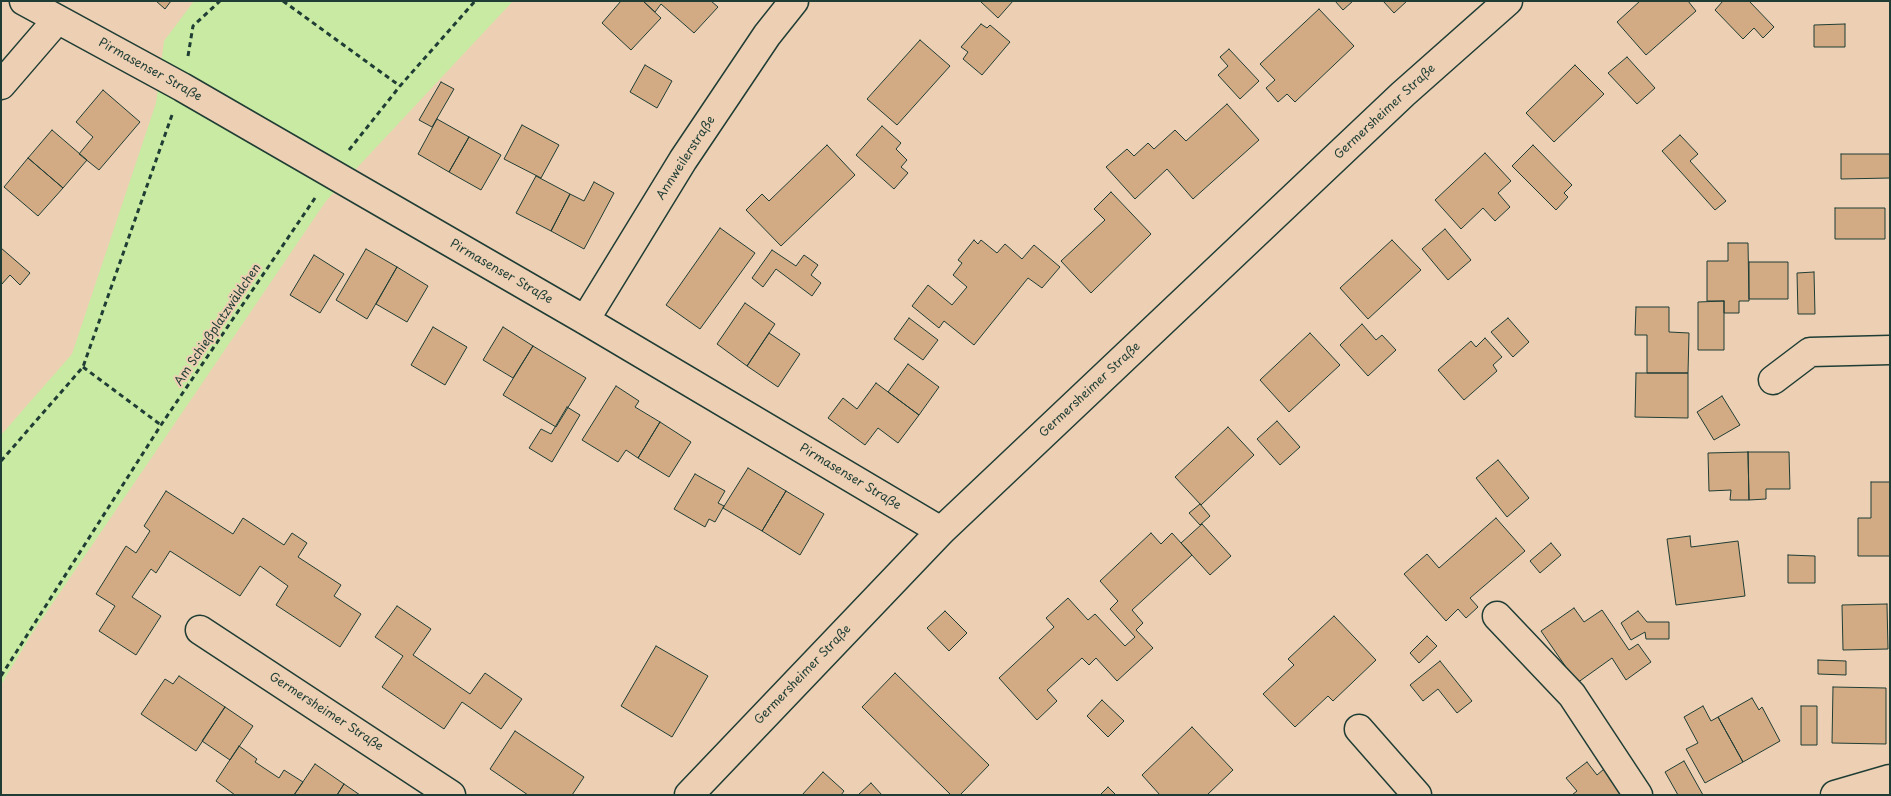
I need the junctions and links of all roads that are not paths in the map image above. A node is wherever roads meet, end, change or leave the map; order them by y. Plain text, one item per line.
1 (24, 1) edge
2 (794, 1) edge
3 (1508, 1) edge
4 (57, 20) junction
5 (1, 85) edge
6 (585, 320) junction
7 (1890, 350) edge
8 (1773, 380) dead end
9 (941, 531) junction
10 (1497, 616) dead end
11 (200, 630) dead end
12 (1359, 729) dead end
13 (1890, 779) edge
14 (451, 795) edge
15 (689, 795) edge
16 (1417, 795) edge
17 (1638, 795) edge
18 (1835, 795) edge

1 - 4 street, Pirmasenser Straße
2 - 6 street, Annweilerstraße
3 - 9 street, Germersheimer Straße
4 - 5 street
4 - 6 street, Pirmasenser Straße
6 - 9 street, Pirmasenser Straße
7 - 8 street
9 - 15 street, Germersheimer Straße
10 - 17 street
11 - 14 street, Germersheimer Straße
12 - 16 street
13 - 18 street

